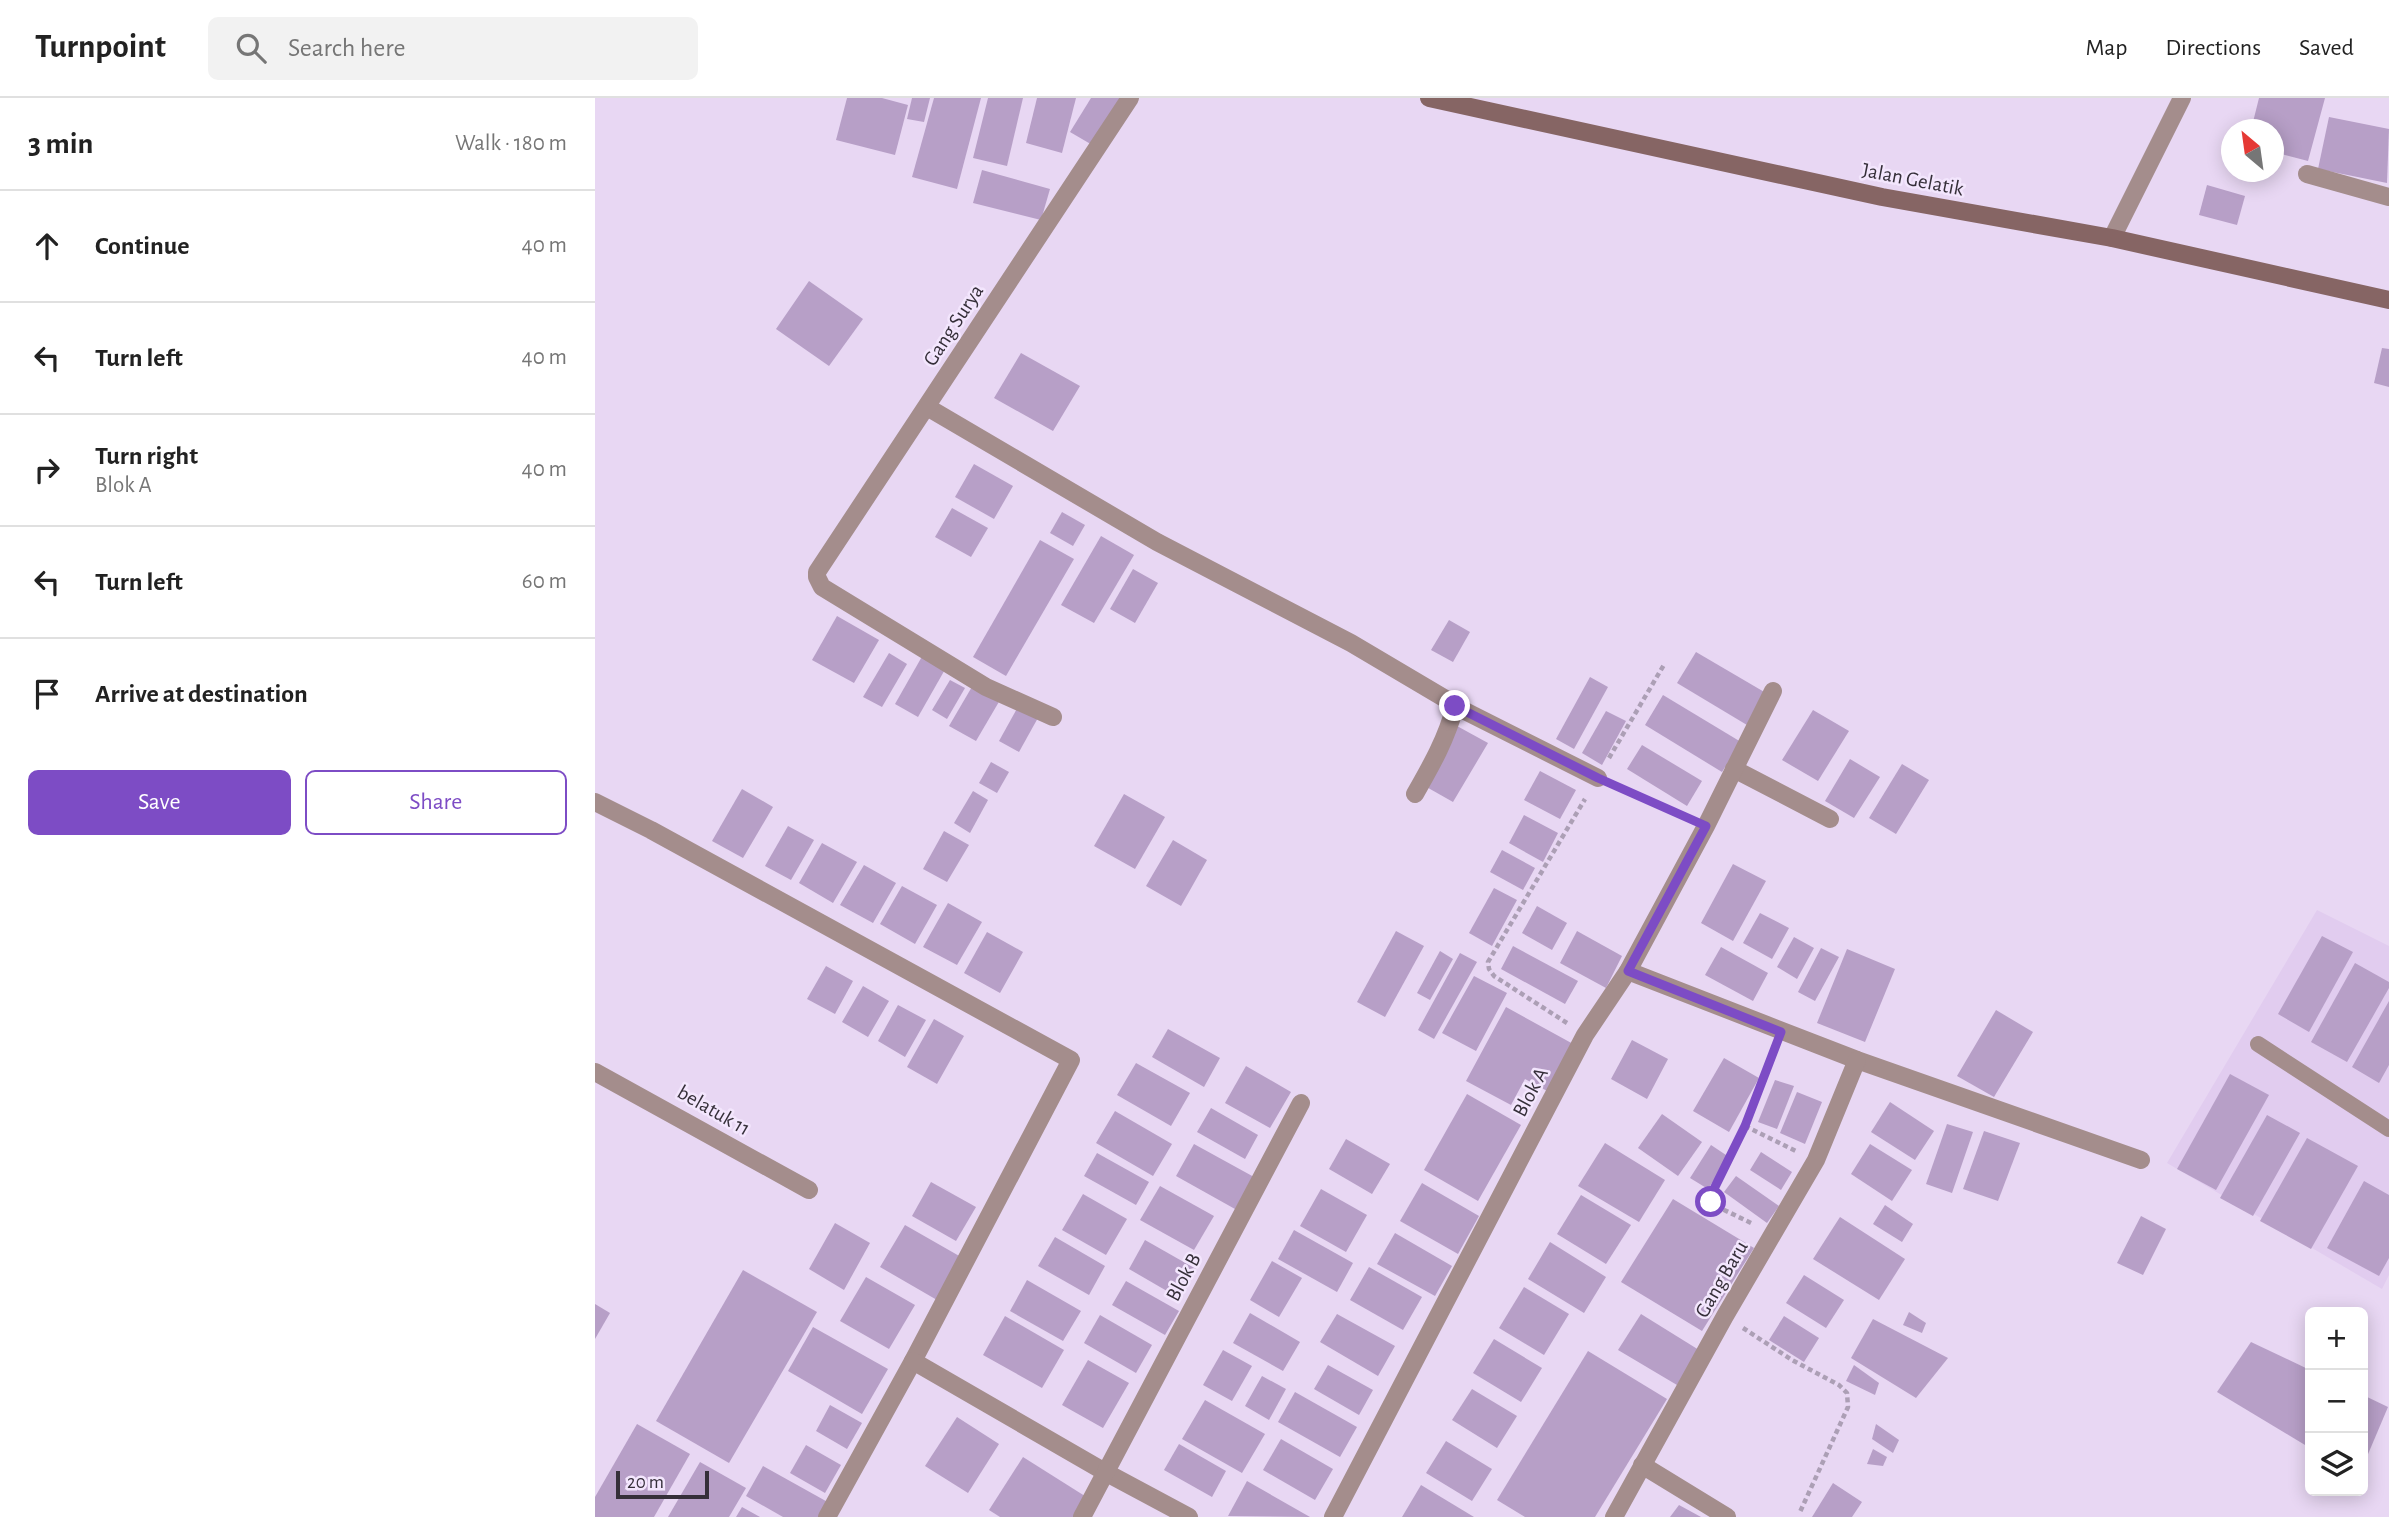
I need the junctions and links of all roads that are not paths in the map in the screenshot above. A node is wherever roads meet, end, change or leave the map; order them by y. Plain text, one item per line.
1 (1130, 98) edge
2 (1429, 98) edge
3 (2182, 98) edge
4 (2307, 174) dead end
5 (2389, 197) edge
6 (2112, 238) junction
7 (2389, 300) edge
8 (927, 407) junction
9 (1773, 691) dead end
10 (1455, 706) junction
11 (1053, 718) dead end
12 (1734, 769) junction
13 (1598, 778) road end
14 (1415, 794) dead end
15 (595, 802) edge
16 (1831, 819) dead end
17 (1628, 971) junction
18 (2258, 1044) dead end
19 (1857, 1060) junction
20 (595, 1072) edge
21 (1301, 1102) dead end
22 (2389, 1129) edge
23 (2141, 1160) dead end
24 (809, 1190) dead end
25 (913, 1361) junction
26 (1642, 1465) junction
27 (1105, 1472) junction
28 (827, 1517) edge
29 (1082, 1517) edge
30 (1189, 1517) edge
31 (1333, 1517) edge
32 (1614, 1517) edge
33 (1727, 1517) edge

1 - 8 street, Gang Surya
2 - 6 street, Jalan Gelatik
3 - 6 street
4 - 5 street
6 - 7 street, Jalan Gelatik
8 - 10 street
8 - 11 street, Gang Surya
9 - 12 street, Blok A
10 - 13 street
10 - 14 street
12 - 16 street
12 - 17 street, Blok A
15 - 25 street
17 - 19 street
17 - 31 street, Blok A
18 - 22 lane
19 - 23 street
19 - 26 street, Gang Baru
20 - 24 street, belatuk 11
21 - 27 street, Blok B
25 - 27 street
25 - 28 street
26 - 32 street, Gang Baru
26 - 33 street
27 - 29 street, Blok B
27 - 30 street

